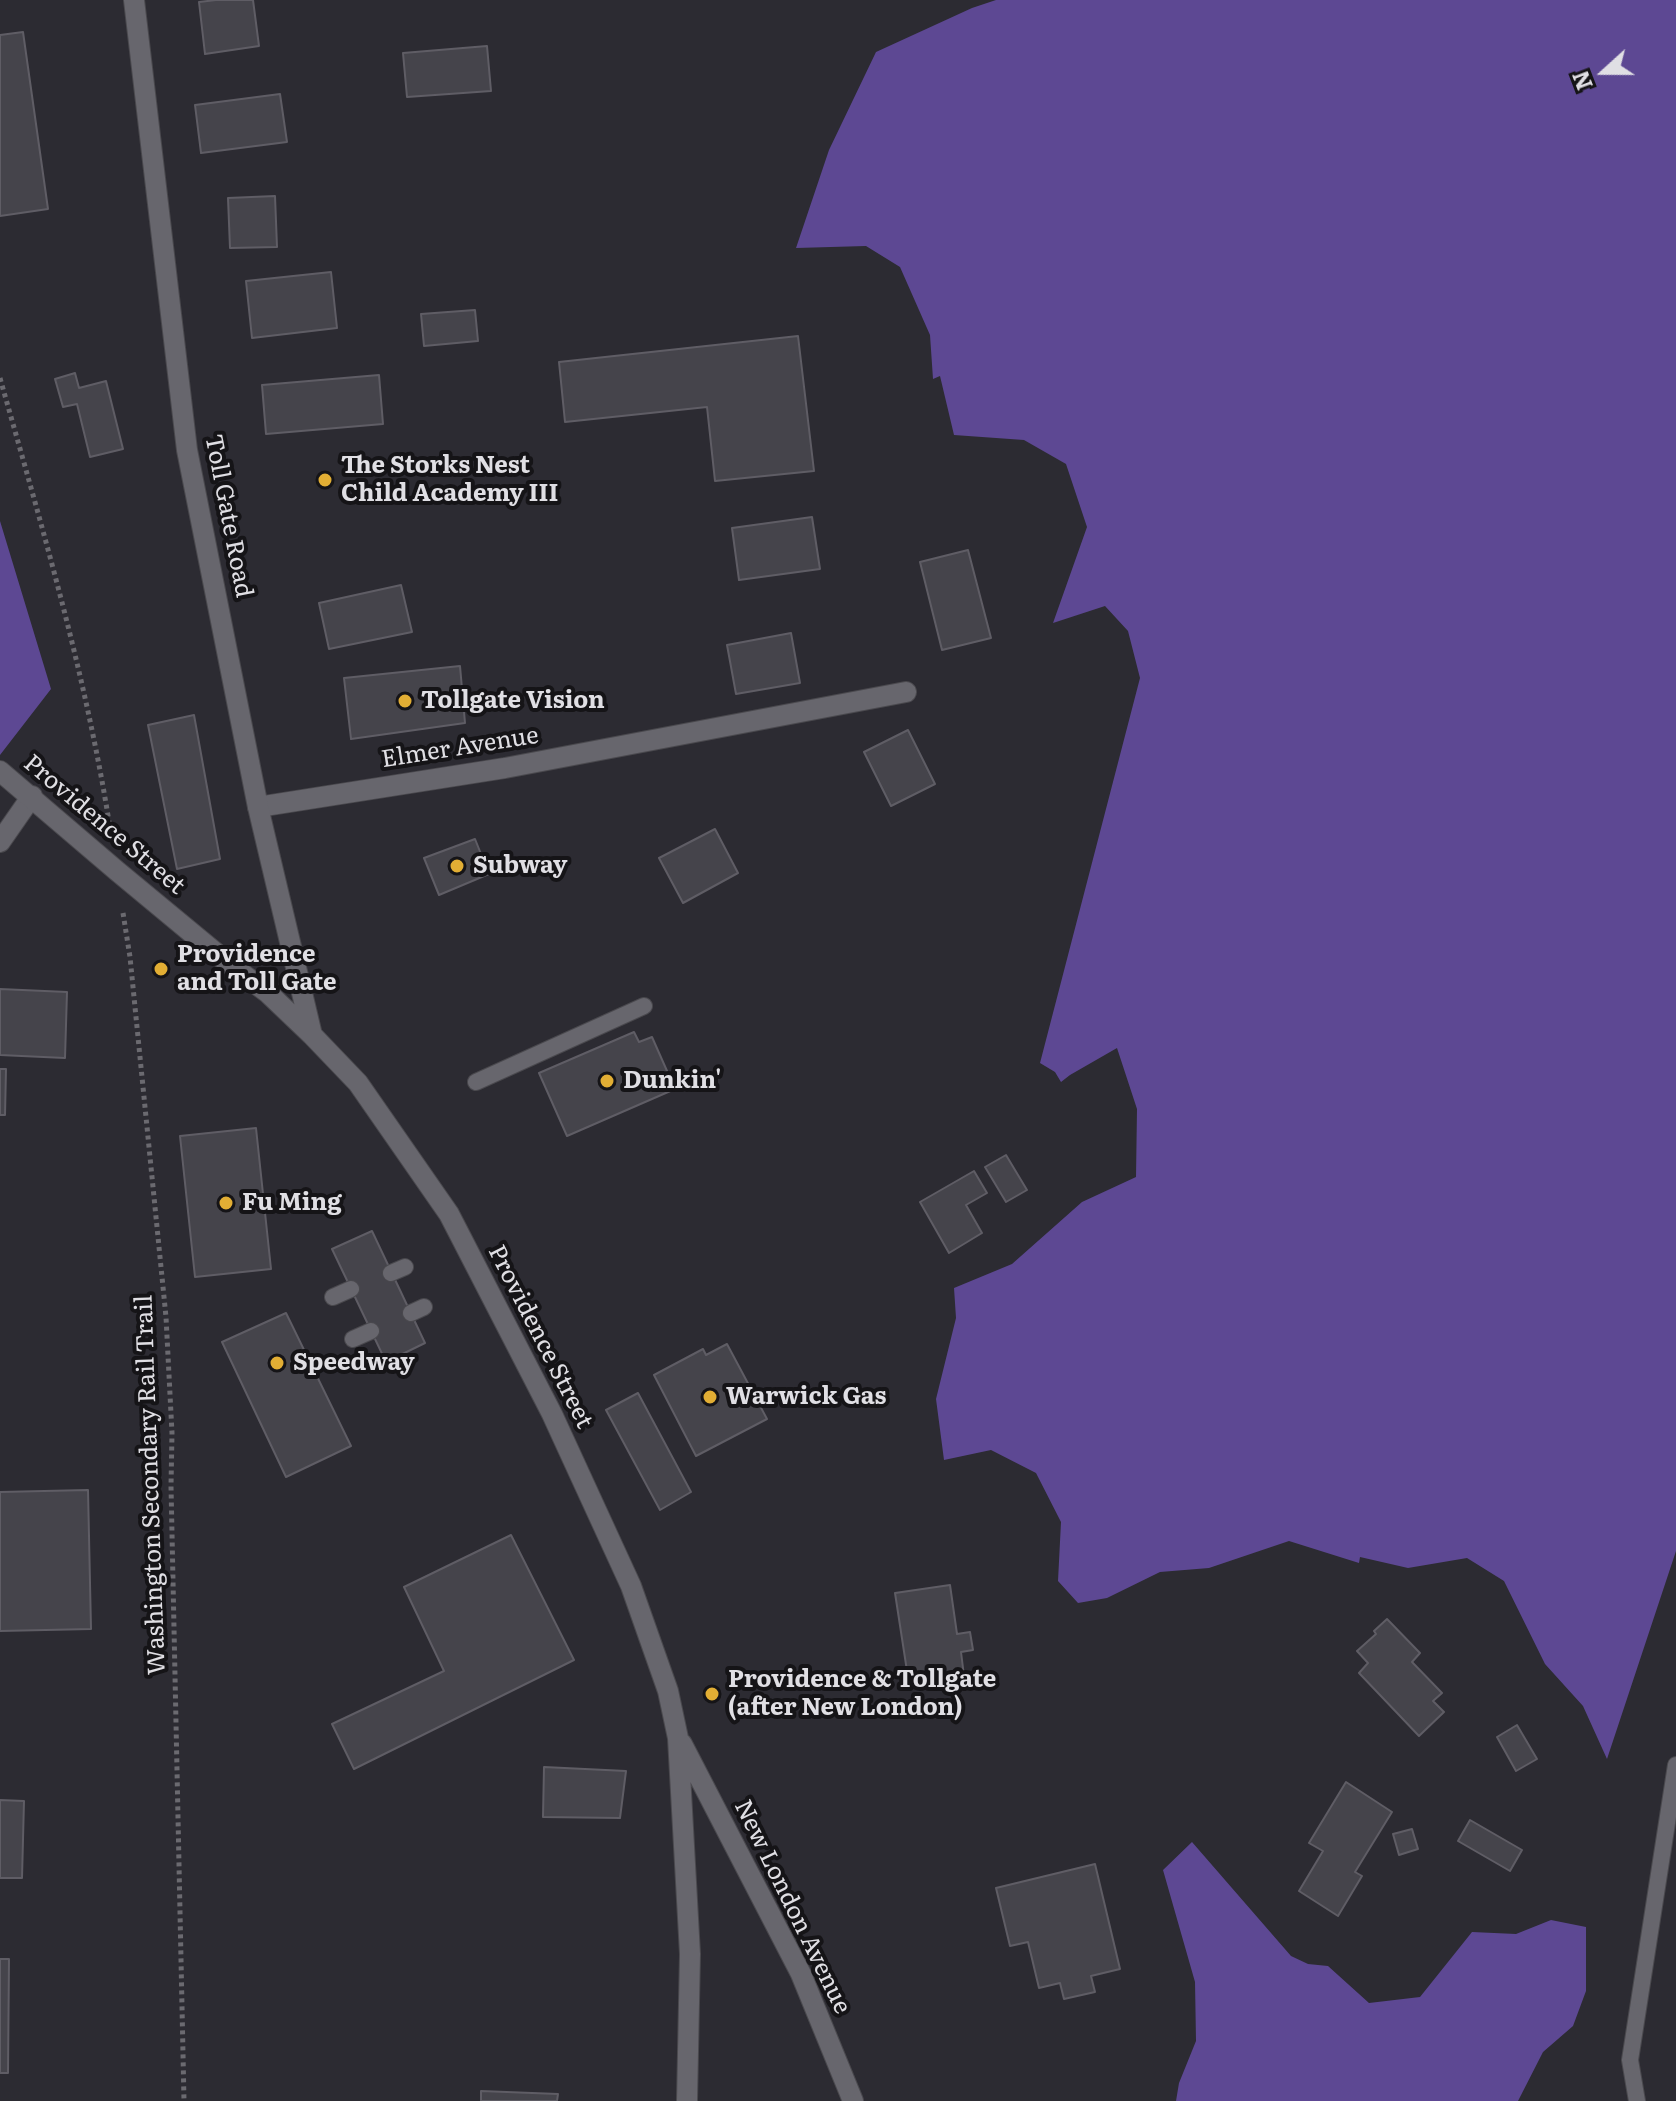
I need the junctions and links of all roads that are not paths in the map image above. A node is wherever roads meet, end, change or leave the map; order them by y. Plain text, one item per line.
1 (134, 0) edge
2 (906, 692) dead end
3 (0, 771) edge
4 (32, 796) junction
5 (258, 807) junction
6 (0, 842) edge
7 (644, 1006) dead end
8 (312, 1035) junction
9 (476, 1082) dead end
10 (351, 1289) dead end
11 (333, 1297) dead end
12 (371, 1331) dead end
13 (353, 1339) dead end
14 (678, 1738) junction
15 (1676, 1765) edge
16 (687, 2101) edge
17 (853, 2101) edge
18 (1637, 2101) edge

1 - 5 main road, Toll Gate Road
2 - 5 main road, Elmer Avenue
3 - 4 main road, Providence Street
4 - 6 main road
4 - 8 main road, Providence Street
5 - 8 main road, Toll Gate Road
7 - 9 lane
8 - 14 main road, Providence Street
10 - 11 lane
12 - 13 lane
14 - 16 main road, Providence Street
14 - 17 main road, New London Avenue
15 - 18 lane

